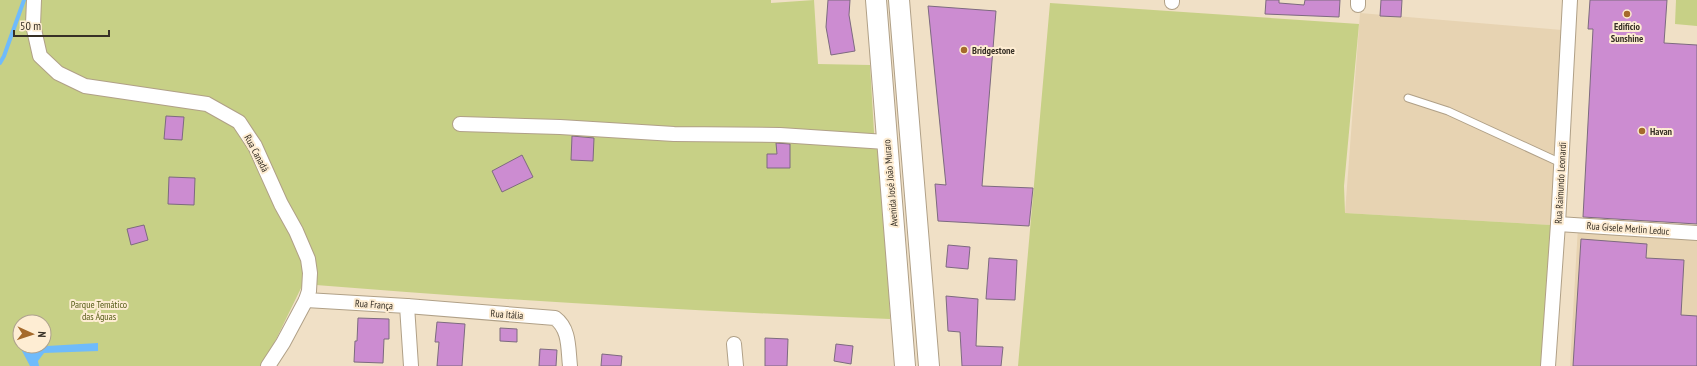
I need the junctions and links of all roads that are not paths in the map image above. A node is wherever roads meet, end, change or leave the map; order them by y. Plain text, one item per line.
1 (34, 0) edge
2 (876, 0) edge
3 (899, 0) edge
4 (1570, 0) edge
5 (1408, 98) dead end
6 (460, 124) dead end
7 (886, 142) junction
8 (1561, 163) junction
9 (1558, 224) junction
10 (1697, 233) edge
11 (306, 300) junction
12 (407, 306) junction
13 (734, 344) dead end
14 (268, 366) edge
15 (411, 366) edge
16 (570, 366) edge
17 (736, 366) edge
18 (905, 366) edge
19 (929, 366) edge
20 (1548, 366) edge

1 - 11 street, Rua Canadá
2 - 7 main road, Avenida José João Muraro
3 - 19 main road
4 - 8 street, Rua Raimundo Leonardi
5 - 8 lane
6 - 7 street
7 - 18 main road, Avenida José João Muraro
8 - 9 street, Rua Raimundo Leonardi
9 - 10 street, Rua Gisele Merlin Leduc
9 - 20 street, Rua Raimundo Leonardi
11 - 12 street, Rua França
11 - 14 street, Rua Canadá
12 - 15 street, Rua França
12 - 16 street, Rua Itália
13 - 17 street

